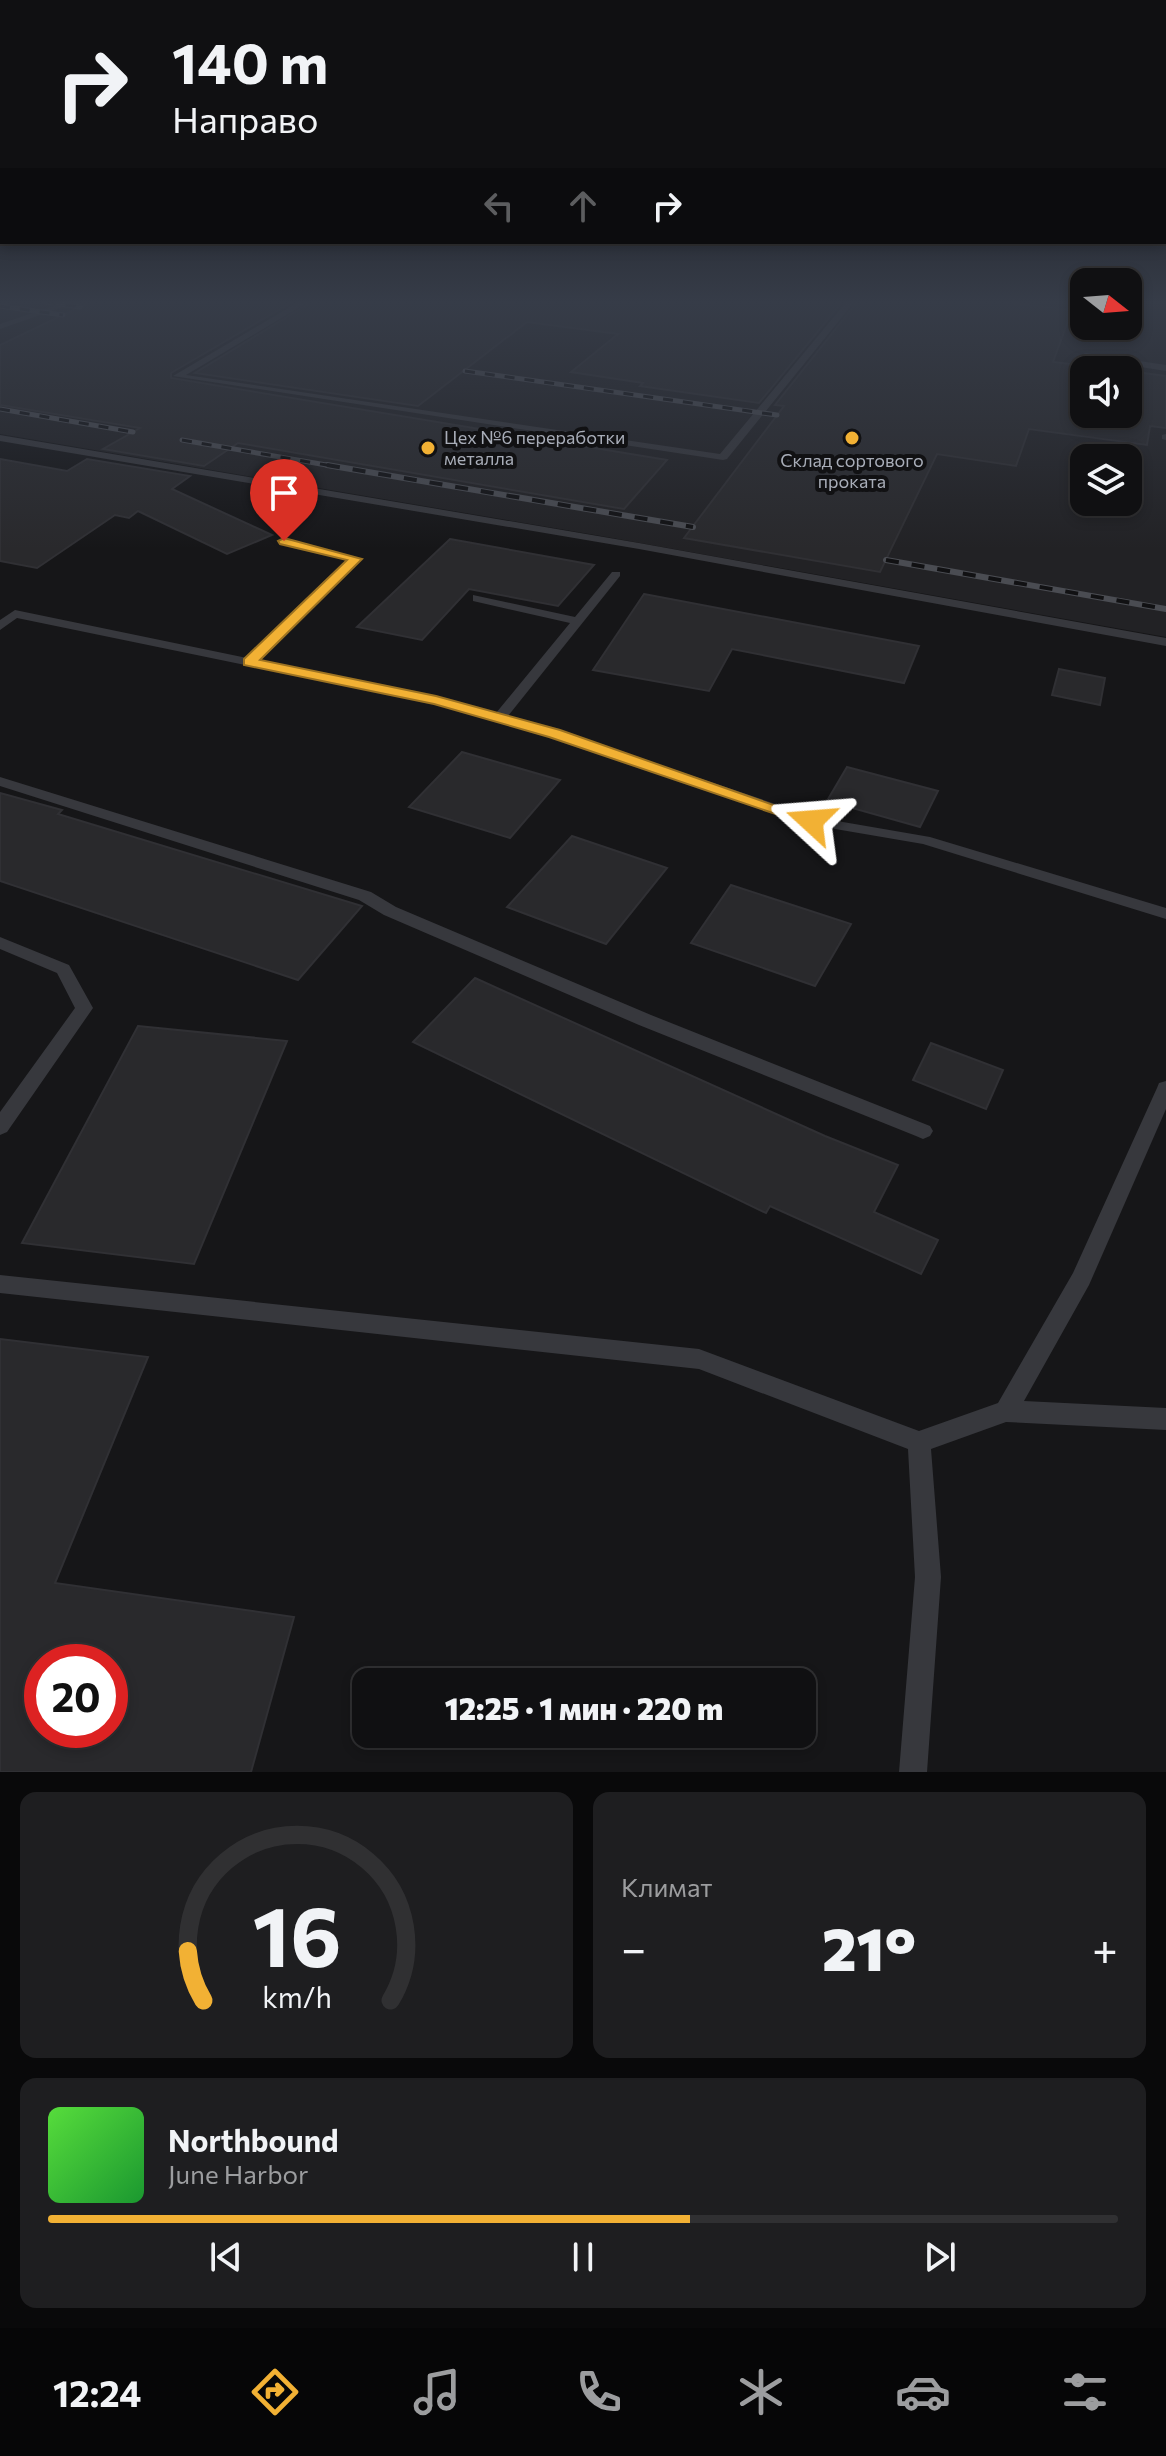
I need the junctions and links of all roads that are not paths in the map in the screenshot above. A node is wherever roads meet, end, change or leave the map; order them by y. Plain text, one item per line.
1 (229, 384) edge
2 (783, 384) edge
3 (0, 438) edge
4 (284, 541) dead end
5 (616, 574) dead end
6 (477, 598) dead end
7 (577, 621) junction
8 (0, 626) edge
9 (1166, 642) edge
10 (250, 662) junction
11 (499, 718) junction
12 (0, 781) edge
13 (1166, 914) edge
14 (0, 943) edge
15 (1166, 1088) edge
16 (0, 1127) edge
17 (923, 1131) dead end
18 (0, 1284) edge
19 (1006, 1411) junction
20 (1166, 1419) edge
21 (919, 1442) junction
22 (913, 1772) edge

1 - 2 lane
3 - 9 lane
4 - 10 lane
5 - 7 lane
6 - 7 lane
7 - 11 lane
8 - 10 lane
10 - 11 lane
11 - 13 lane
12 - 17 lane
14 - 16 lane
15 - 19 lane
18 - 21 lane
19 - 20 lane
19 - 21 lane
21 - 22 lane

